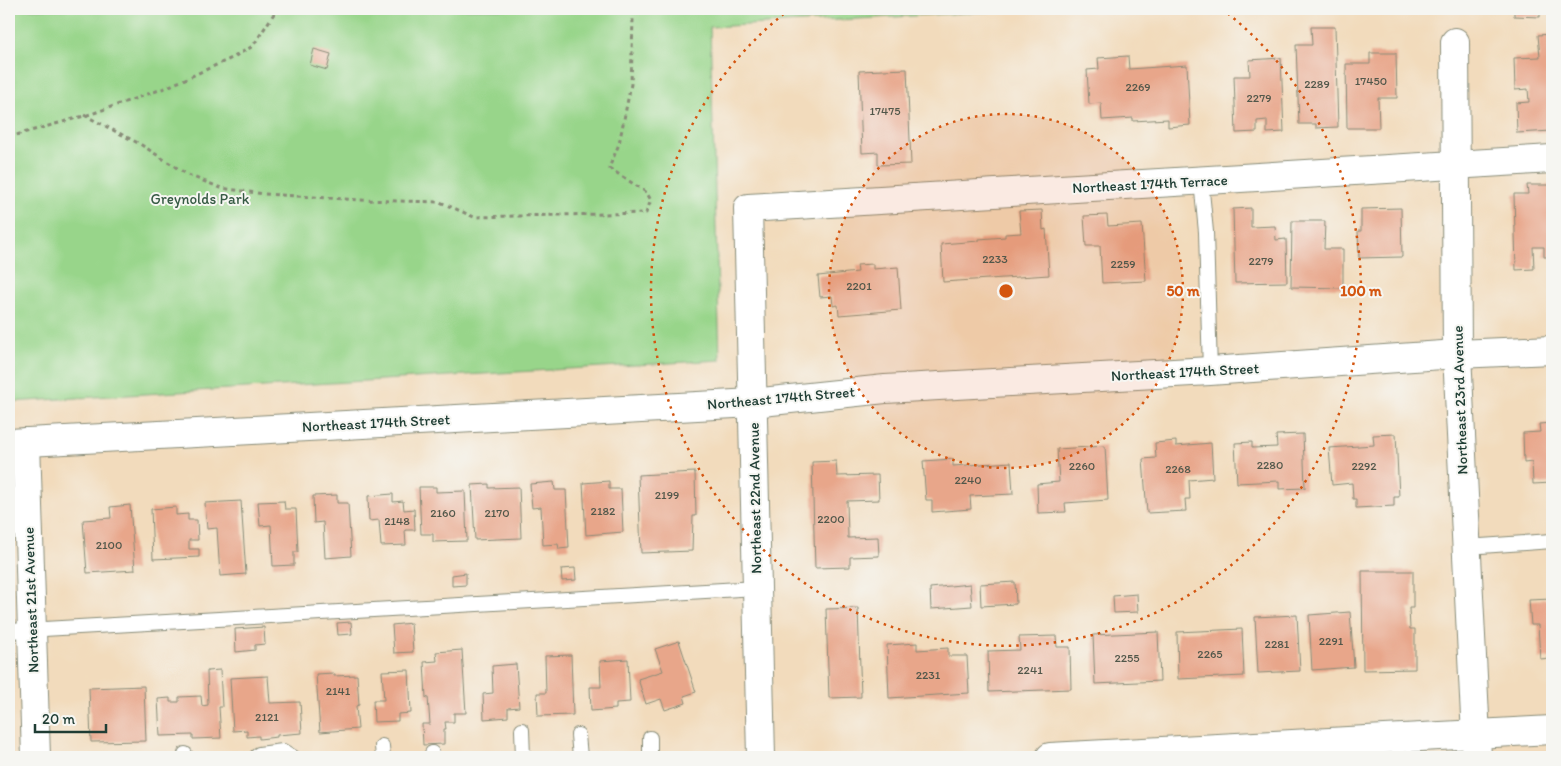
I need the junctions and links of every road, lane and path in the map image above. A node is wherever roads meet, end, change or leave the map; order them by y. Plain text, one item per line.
1 (277, 9) edge
2 (633, 19) dead end
3 (1455, 42) dead end
4 (84, 115) junction
5 (9, 137) edge
6 (1552, 158) edge
7 (1455, 165) junction
8 (1202, 181) junction
9 (748, 208) joint
10 (1552, 350) edge
11 (1457, 354) junction
12 (1210, 371) junction
13 (753, 403) junction
14 (18, 443) edge
15 (1552, 541) edge
16 (1466, 547) junction
17 (757, 588) junction
18 (21, 630) edge
19 (522, 730) dead end
20 (1552, 730) edge
21 (578, 735) dead end
22 (650, 738) dead end
23 (1476, 746) edge
24 (36, 757) edge
25 (256, 757) edge
26 (293, 757) edge
27 (523, 757) edge
28 (580, 757) edge
29 (650, 757) edge
30 (761, 757) edge
31 (1050, 757) edge

1 - 4 path
2 - 4 path
3 - 7 street, Northeast 23rd Avenue
4 - 5 path
6 - 7 street, Northeast 174th Terrace
7 - 8 street, Northeast 174th Terrace
7 - 11 street, Northeast 23rd Avenue
8 - 9 street, Northeast 174th Terrace
8 - 12 lane
9 - 13 street, Northeast 22nd Avenue
10 - 11 street, Northeast 174th Street
11 - 12 street, Northeast 174th Street
11 - 16 street, Northeast 23rd Avenue
12 - 13 street, Northeast 174th Street
13 - 14 street, Northeast 174th Street
13 - 17 street, Northeast 22nd Avenue
14 - 18 street, Northeast 21st Avenue
15 - 16 lane
16 - 23 street, Northeast 23rd Avenue
17 - 18 lane
17 - 30 street, Northeast 22nd Avenue
18 - 24 street, Northeast 21st Avenue
19 - 27 lane
20 - 23 street
21 - 28 lane
22 - 29 lane
23 - 31 street
25 - 26 lane

